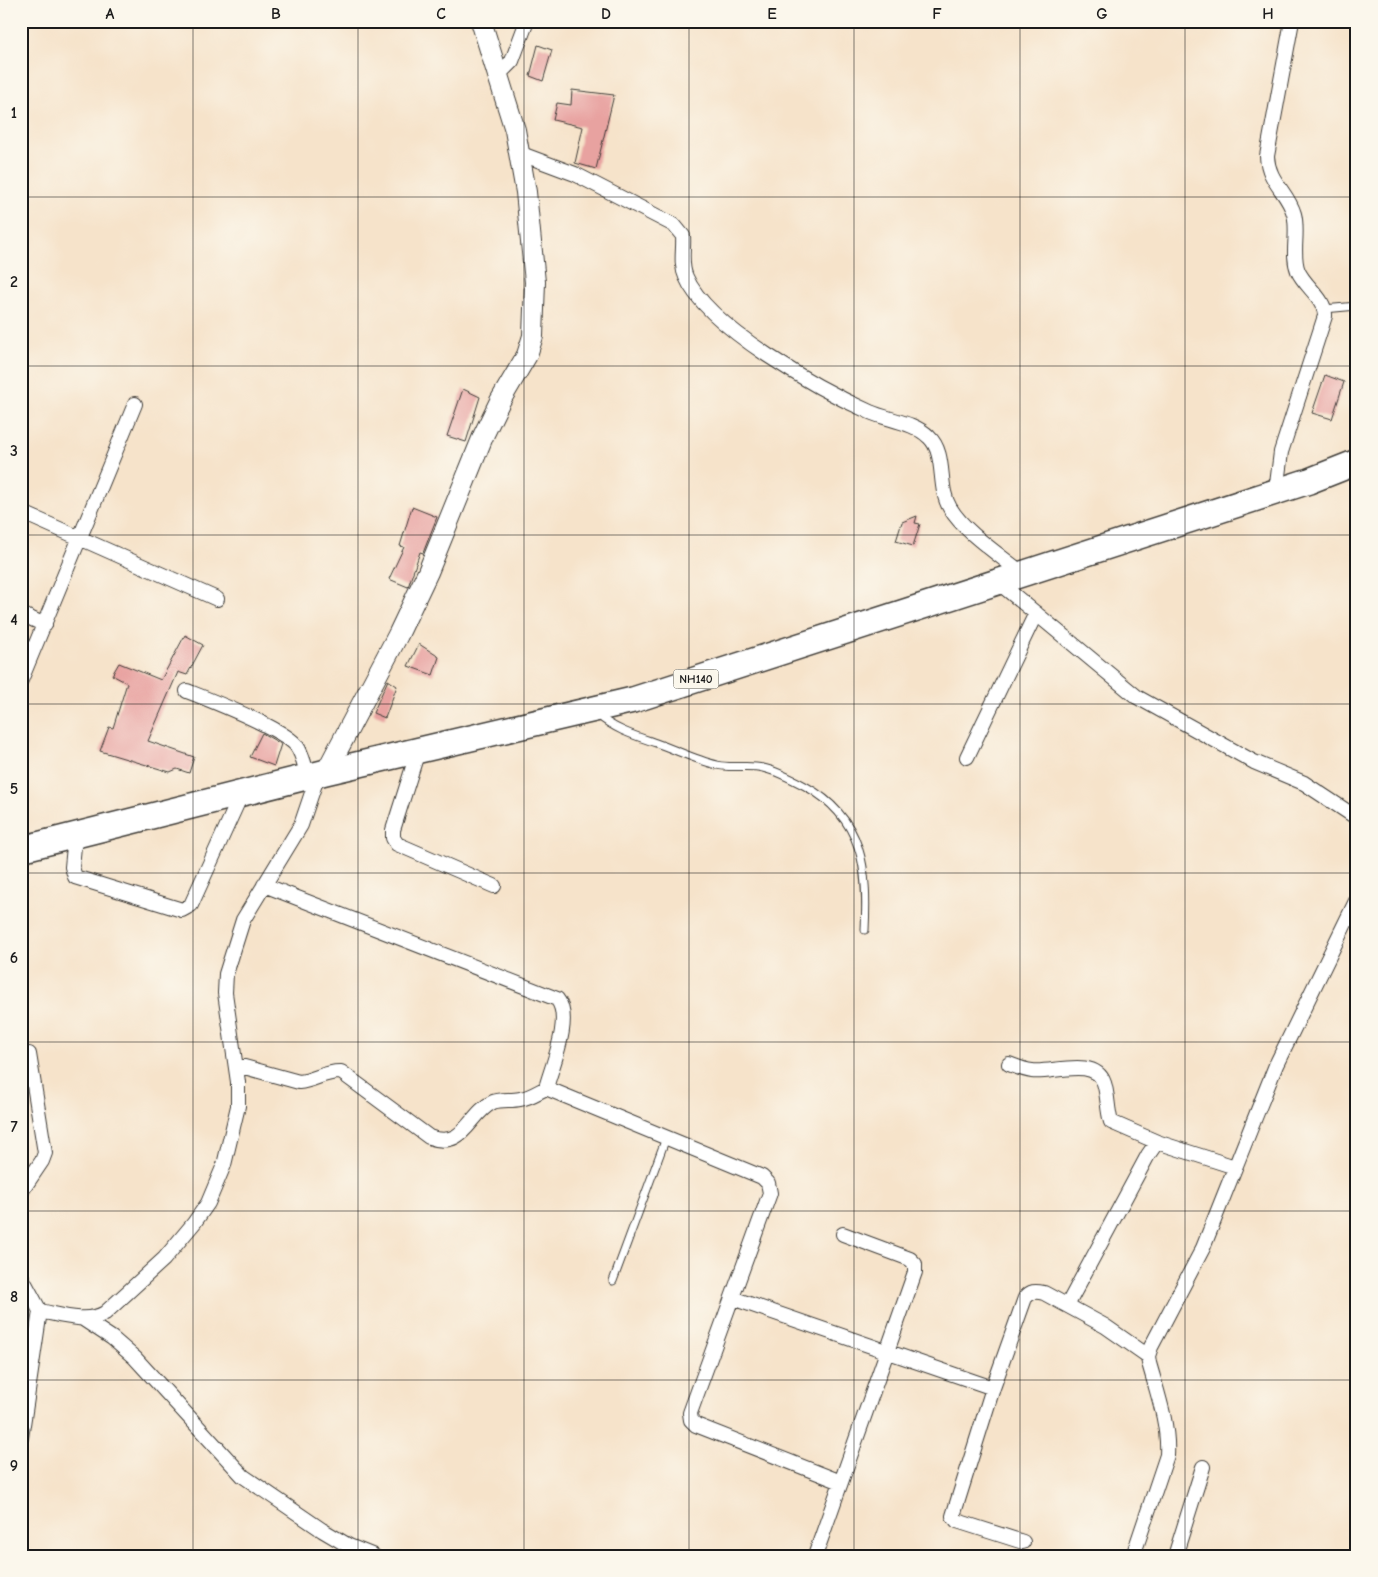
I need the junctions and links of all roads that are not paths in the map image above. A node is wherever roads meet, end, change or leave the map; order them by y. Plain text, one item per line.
1 (482, 21) edge
2 (527, 21) edge
3 (1292, 21) edge
4 (499, 74) junction
5 (519, 153) junction
6 (1357, 306) edge
7 (1324, 309) junction
8 (135, 404) dead end
9 (1357, 462) edge
10 (1276, 492) junction
11 (21, 512) edge
12 (80, 538) junction
13 (1022, 574) junction
14 (998, 582) junction
15 (217, 599) dead end
16 (1036, 613) junction
17 (21, 614) edge
18 (45, 625) junction
19 (21, 680) edge
20 (187, 691) dead end
21 (593, 709) junction
22 (418, 751) junction
23 (966, 757) dead end
24 (317, 775) junction
25 (241, 794) junction
26 (1357, 818) edge
27 (75, 836) junction
28 (21, 849) edge
29 (264, 885) junction
30 (494, 886) dead end
31 (1357, 899) edge
32 (865, 930) dead end
33 (29, 1054) dead end
34 (1009, 1064) dead end
35 (237, 1065) junction
36 (546, 1088) junction
37 (666, 1138) junction
38 (1157, 1142) junction
39 (1235, 1167) junction
40 (21, 1192) edge
41 (843, 1234) dead end
42 (21, 1276) edge
43 (613, 1281) dead end
44 (732, 1298) junction
45 (1068, 1304) junction
46 (40, 1311) junction
47 (84, 1319) junction
48 (887, 1351) junction
49 (1148, 1356) junction
50 (993, 1388) junction
51 (21, 1438) edge
52 (1203, 1467) dead end
53 (841, 1482) junction
54 (1023, 1542) dead end
55 (374, 1556) edge
56 (815, 1556) edge
57 (1132, 1556) edge
58 (1175, 1556) edge

1 - 4 main road
2 - 4 street
3 - 7 street
4 - 5 main road
5 - 13 street
5 - 24 main road
6 - 7 lane
7 - 10 street
8 - 12 street
9 - 10 highway, NH140
10 - 13 highway, NH140
11 - 12 street
12 - 15 street
12 - 18 street
13 - 14 highway, NH140
14 - 16 street
14 - 21 highway, NH140
16 - 23 street
16 - 26 street
17 - 18 street
18 - 19 street
20 - 24 street
21 - 22 highway, NH140
21 - 32 lane
22 - 24 highway, NH140
22 - 30 street
24 - 25 highway, NH140
24 - 29 street
25 - 27 highway, NH140
25 - 27 street
27 - 28 highway, NH140
29 - 35 street
29 - 36 street
31 - 39 street
33 - 40 street
34 - 38 street
35 - 36 street
35 - 47 street
36 - 37 street
37 - 43 lane
37 - 44 street
38 - 39 street
38 - 45 street
39 - 49 street
41 - 48 street
42 - 46 street
44 - 48 street
44 - 53 street
45 - 49 street
45 - 50 street
46 - 47 street
46 - 51 street
47 - 55 street
48 - 50 street
48 - 53 street
49 - 57 street
50 - 54 street
52 - 58 street
53 - 56 street

